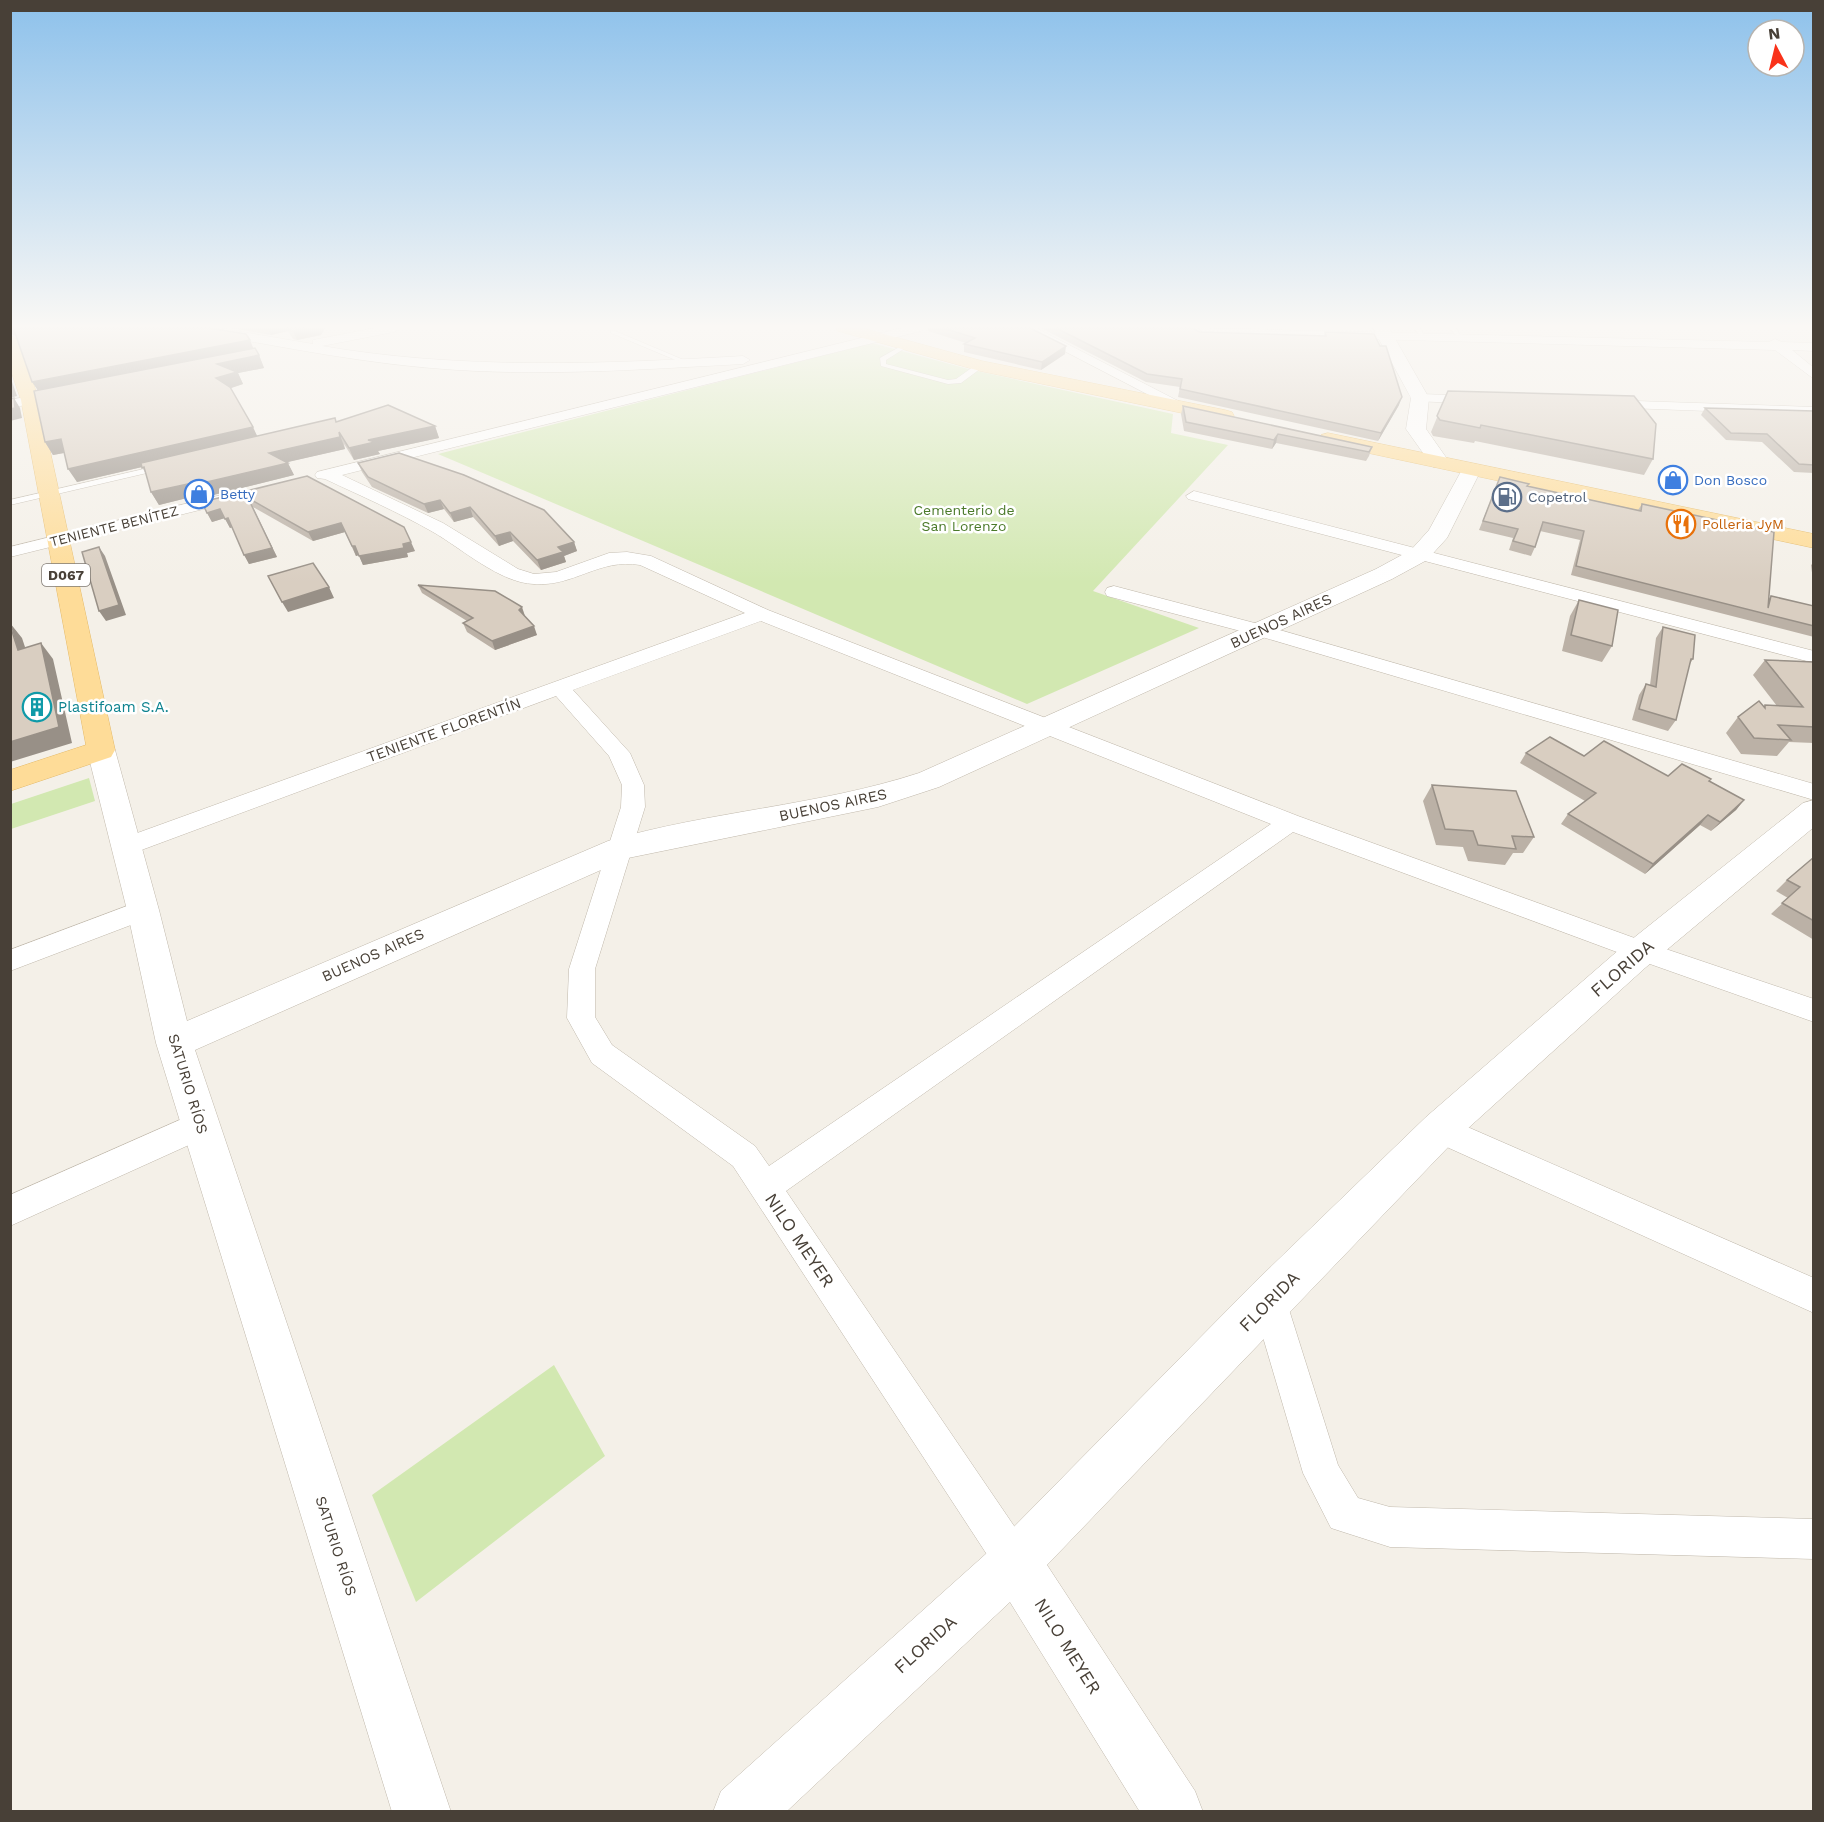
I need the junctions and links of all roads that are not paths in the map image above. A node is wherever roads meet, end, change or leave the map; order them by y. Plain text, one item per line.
1 (24, 413) edge
2 (577, 413) edge
3 (1212, 413) edge
4 (1418, 413) edge
5 (1247, 421) edge
6 (1313, 436) edge
7 (1440, 463) junction
8 (167, 466) edge
9 (1471, 470) junction
10 (327, 474) junction
11 (304, 480) edge
12 (257, 491) edge
13 (49, 492) junction
14 (1194, 496) dead end
15 (10, 503) edge
16 (59, 540) junction
17 (1814, 541) edge
18 (10, 552) edge
19 (1419, 555) junction
20 (1114, 592) dead end
21 (761, 614) junction
22 (1260, 630) junction
23 (1814, 657) edge
24 (559, 687) junction
25 (1048, 728) junction
26 (100, 750) junction
27 (10, 781) edge
28 (1814, 792) edge
29 (1814, 810) edge
30 (1290, 822) junction
31 (127, 846) junction
32 (619, 849) junction
33 (143, 910) junction
34 (1642, 951) junction
35 (10, 961) edge
36 (1814, 1011) edge
37 (174, 1043) junction
38 (200, 1125) junction
39 (1440, 1130) junction
40 (765, 1187) junction
41 (10, 1211) edge
42 (1814, 1296) edge
43 (1269, 1300) junction
44 (1814, 1539) edge
45 (1015, 1562) junction
46 (422, 1812) edge
47 (742, 1812) edge
48 (1174, 1812) edge

1 - 13 main road, SATURIO RÍOS / D067
2 - 10 street
3 - 5 main road
4 - 7 street
6 - 7 main road
7 - 9 main road
8 - 13 lane
9 - 17 main road
9 - 19 street, BUENOS AIRES
10 - 11 street
10 - 21 street
12 - 16 street, TENIENTE BENÍTEZ
13 - 15 lane
13 - 16 main road, SATURIO RÍOS / D067
14 - 19 street
16 - 18 street, TENIENTE BENÍTEZ
16 - 26 main road, SATURIO RÍOS / D067
19 - 22 street, BUENOS AIRES
19 - 23 street
20 - 22 street
21 - 24 street, TENIENTE FLORENTÍN
21 - 25 street
22 - 25 street, BUENOS AIRES
22 - 28 street
24 - 31 street, TENIENTE FLORENTÍN
24 - 32 street, NILO MEYER
25 - 30 street
25 - 32 street, BUENOS AIRES
26 - 27 main road
26 - 31 street, SATURIO RÍOS
29 - 34 street, FLORIDA
30 - 34 street
30 - 40 street
31 - 33 street, SATURIO RÍOS
32 - 37 street, BUENOS AIRES
32 - 40 street, NILO MEYER
33 - 35 street
33 - 37 street, SATURIO RÍOS
34 - 36 street
34 - 39 street, FLORIDA
37 - 38 street, SATURIO RÍOS
38 - 41 street
38 - 46 street, SATURIO RÍOS
39 - 42 street
39 - 43 street, FLORIDA
40 - 45 street, NILO MEYER
43 - 44 street
43 - 45 street, FLORIDA
45 - 47 street, FLORIDA
45 - 48 street, NILO MEYER

